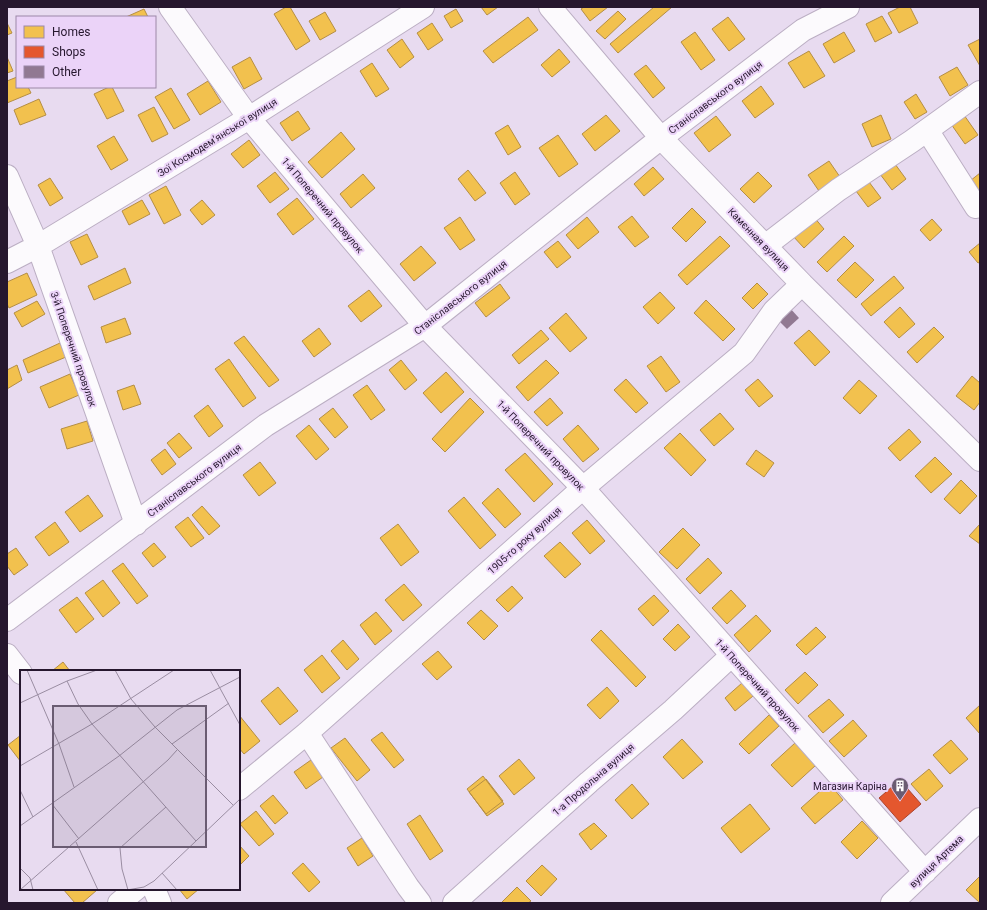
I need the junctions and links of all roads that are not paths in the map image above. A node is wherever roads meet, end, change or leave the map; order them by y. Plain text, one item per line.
1 (170, 7) edge
2 (423, 7) edge
3 (550, 7) edge
4 (848, 7) edge
5 (980, 92) edge
6 (249, 118) junction
7 (928, 130) junction
8 (661, 138) junction
9 (7, 176) edge
10 (976, 207) dead end
11 (38, 246) junction
12 (765, 246) junction
13 (7, 262) edge
14 (802, 284) junction
15 (425, 326) junction
16 (980, 460) edge
17 (583, 488) junction
18 (136, 524) junction
19 (7, 620) edge
20 (7, 655) edge
21 (732, 655) junction
22 (20, 672) edge
23 (307, 733) junction
24 (240, 788) edge
25 (980, 818) edge
26 (925, 872) junction
27 (135, 890) edge
28 (154, 890) edge
29 (119, 903) edge
30 (160, 903) edge
31 (420, 903) edge
32 (454, 903) edge
33 (892, 903) edge

1 - 6 street, 1-й Поперечний провулок
2 - 6 street, Зої Космодем’янської вулиця
3 - 8 street, Камєнная вулиця
4 - 8 street, Станіславського вулиця
5 - 7 street
6 - 11 street, Зої Космодем’янської вулиця
6 - 15 street, 1-й Поперечний провулок
7 - 10 street
7 - 12 street
8 - 12 street, Камєнная вулиця
8 - 15 street, Станіславського вулиця
9 - 11 street, 3-й Поперечний провулок
11 - 13 street, Зої Космодем’янської вулиця
11 - 18 street, 3-й Поперечний провулок
12 - 14 street, Камєнная вулиця
14 - 16 street, Камєнная вулиця
14 - 17 street, 1905-го року вулиця
15 - 17 street, 1-й Поперечний провулок
15 - 18 street, Станіславського вулиця
17 - 21 street, 1-й Поперечний провулок
17 - 23 street, 1905-го року вулиця
18 - 19 street, Станіславського вулиця
20 - 22 street
21 - 26 street, 1-й Поперечний провулок
21 - 32 street, 1-а Продольна вулиця
23 - 24 street, 1905-го року вулиця
23 - 31 street
25 - 26 street, вулиця Артема
26 - 33 street, вулиця Артема
27 - 29 street
28 - 30 street

